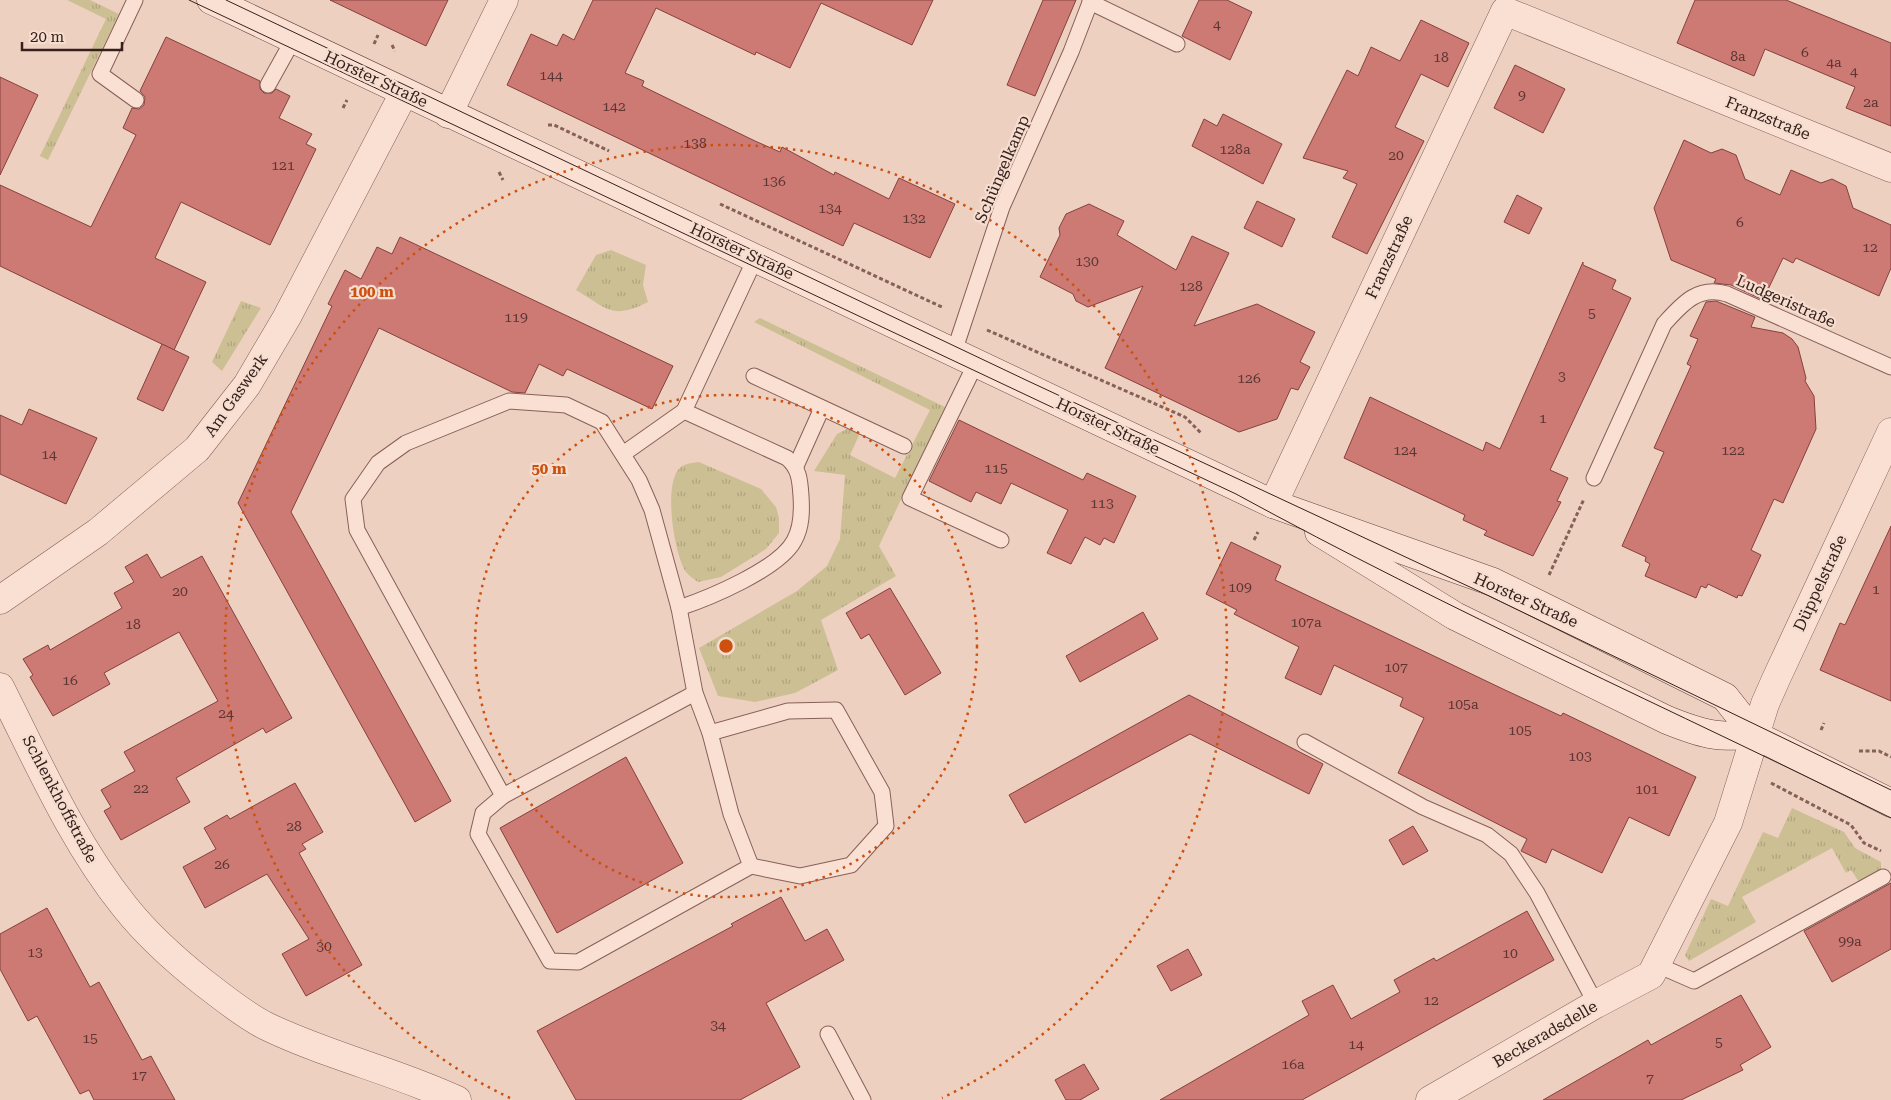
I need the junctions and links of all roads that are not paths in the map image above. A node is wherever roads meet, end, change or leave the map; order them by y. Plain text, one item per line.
1 (135, 0) edge
2 (211, 0) edge
3 (504, 0) edge
4 (1090, 1) edge
5 (1508, 6) edge
6 (293, 40) junction
7 (1177, 44) dead end
8 (268, 85) dead end
9 (404, 93) junction
10 (136, 100) dead end
11 (448, 114) junction
12 (1891, 168) edge
13 (756, 257) junction
14 (965, 357) junction
15 (1891, 367) edge
16 (754, 376) dead end
17 (822, 408) junction
18 (684, 411) junction
19 (1891, 432) edge
20 (904, 446) dead end
21 (623, 454) junction
22 (796, 466) junction
23 (1594, 478) dead end
24 (1273, 504) junction
25 (1002, 540) dead end
26 (0, 600) edge
27 (679, 608) junction
28 (0, 686) edge
29 (695, 693) junction
30 (710, 733) junction
31 (1755, 735) junction
32 (1305, 742) dead end
33 (503, 796) junction
34 (1891, 803) edge
35 (751, 866) junction
36 (1883, 877) dead end
37 (1655, 964) junction
38 (1596, 1004) junction
39 (828, 1034) dead end
40 (457, 1100) edge
41 (863, 1100) edge
42 (1430, 1100) edge

1 - 10 lane
2 - 6 street, Horster Straße
3 - 11 street
4 - 7 lane, Schüngelkamp
4 - 14 lane, Schüngelkamp
5 - 12 street, Franzstraße
5 - 24 street, Franzstraße
6 - 8 lane
6 - 9 street, Horster Straße
9 - 11 street, Horster Straße
9 - 26 street, Am Gaswerk
11 - 13 street, Horster Straße
13 - 14 street, Horster Straße
13 - 18 lane
14 - 24 street, Horster Straße
14 - 25 lane, Schüngelkamp
15 - 23 lane, Ludgeristraße
16 - 17 lane
17 - 20 lane
17 - 22 lane
18 - 21 lane
18 - 22 lane
19 - 31 street, Düppelstraße
21 - 27 lane
21 - 33 lane
22 - 27 lane
24 - 31 street, Horster Straße
24 - 31 street, Horster Straße
27 - 29 lane
28 - 40 street, Schlenkhoffstraße
29 - 30 lane
29 - 33 lane
30 - 35 lane
30 - 35 lane
31 - 34 street, Horster Straße
31 - 37 street, Beckeradsdelle
32 - 38 lane
33 - 35 lane
36 - 37 lane
37 - 38 street, Beckeradsdelle
38 - 42 street, Beckeradsdelle
39 - 41 lane

